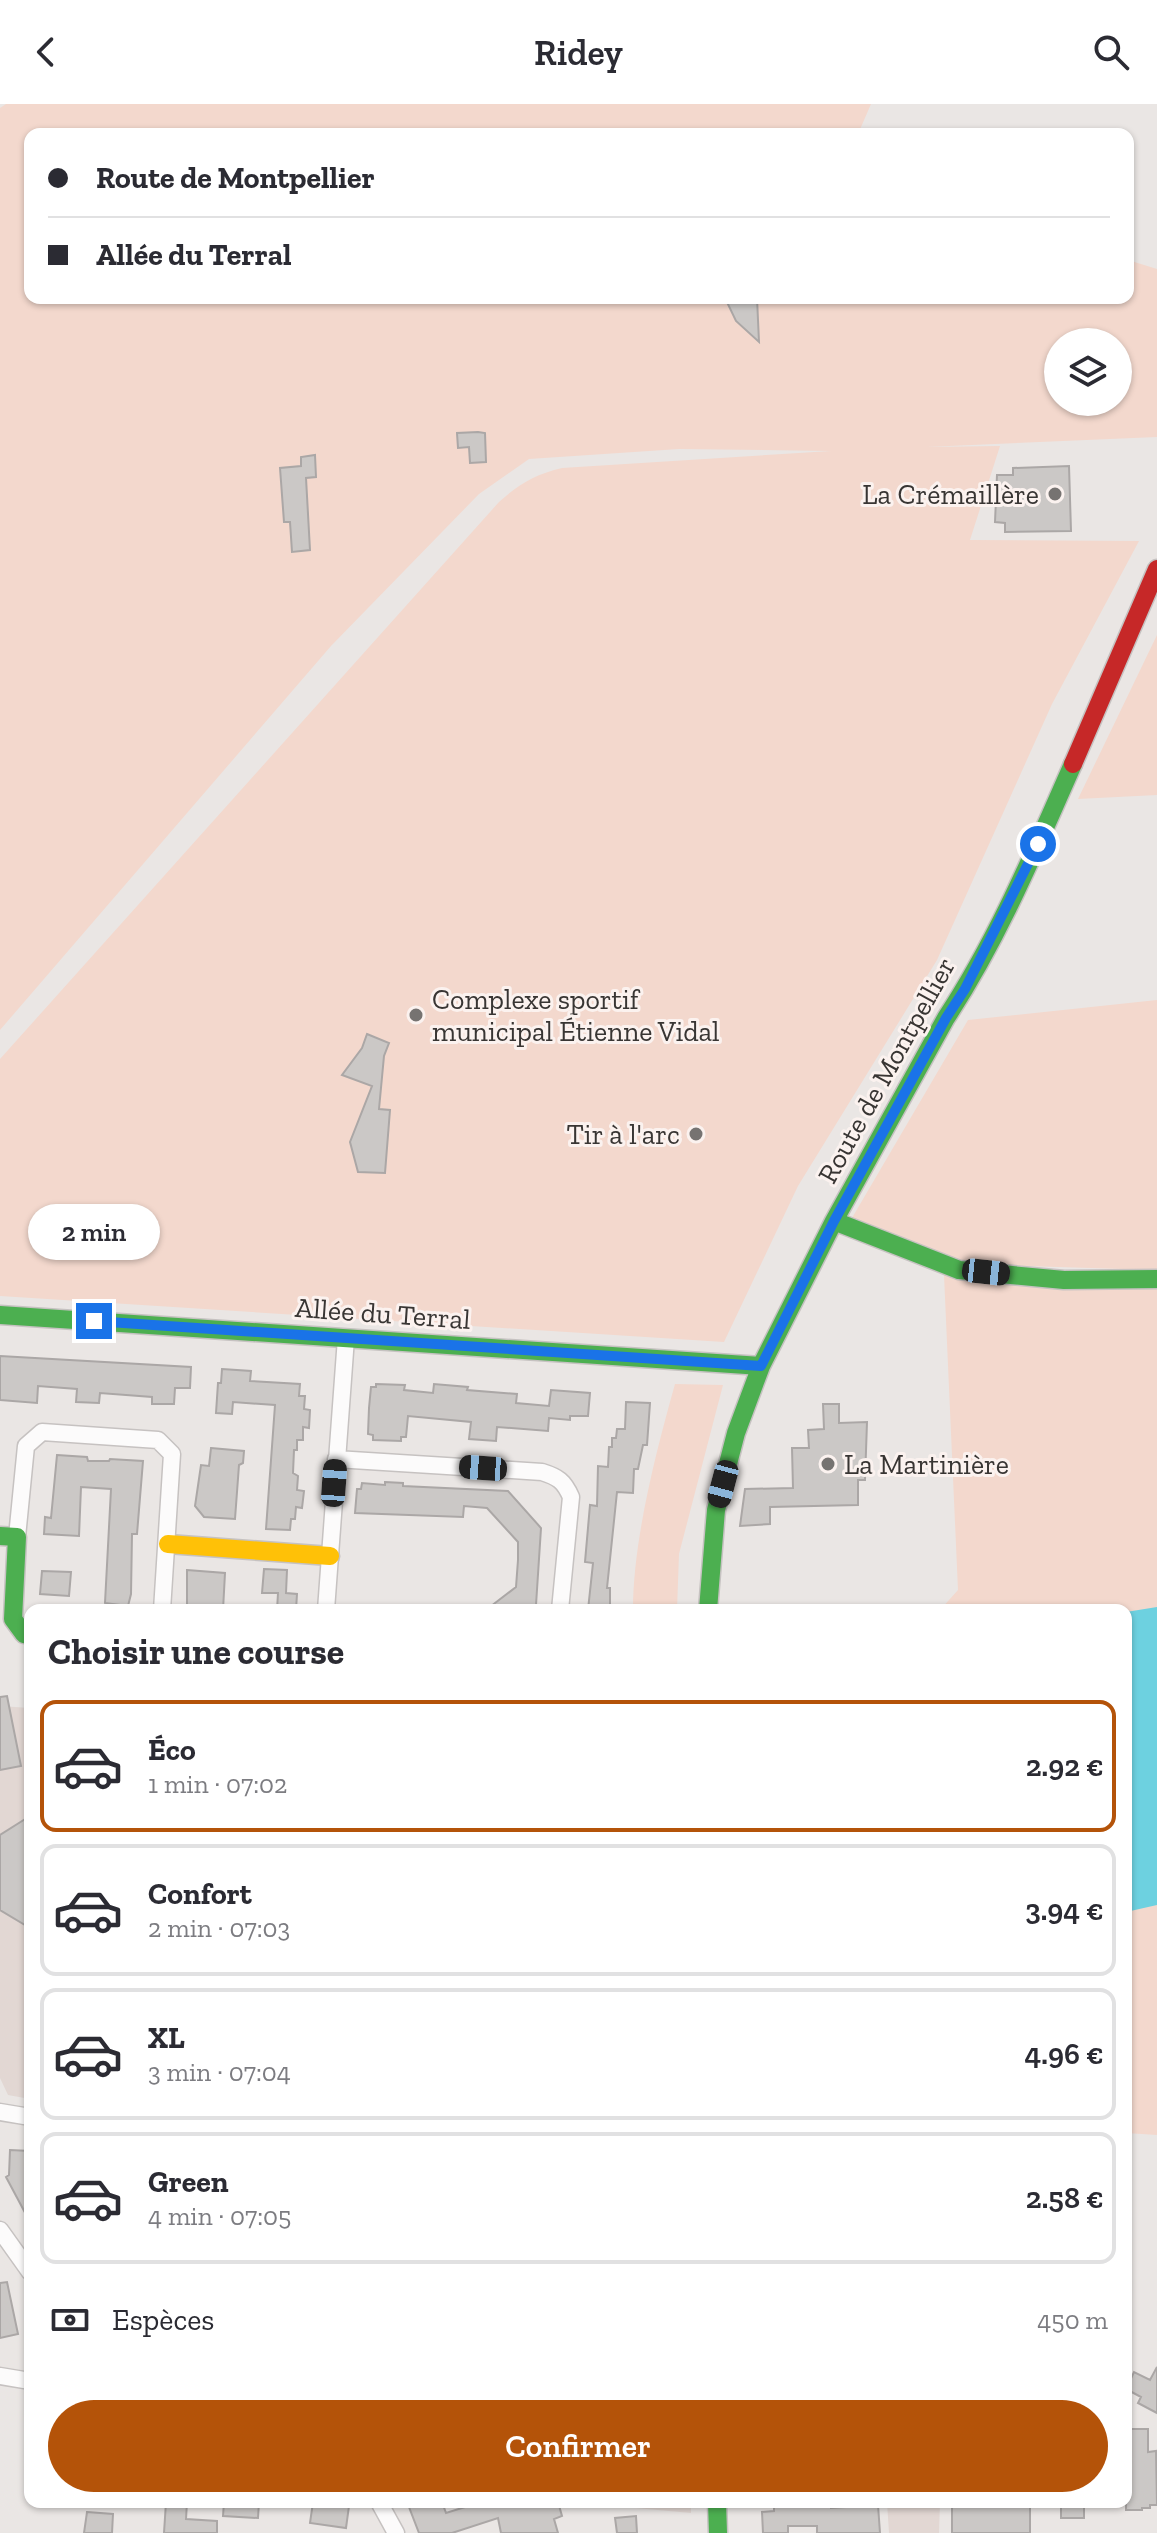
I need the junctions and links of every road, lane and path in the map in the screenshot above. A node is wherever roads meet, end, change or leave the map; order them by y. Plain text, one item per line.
1 (1157, 569) edge
2 (834, 1221) junction
3 (1157, 1279) edge
4 (0, 1315) edge
5 (346, 1338) junction
6 (761, 1366) junction
7 (336, 1459) junction
8 (8, 1536) edge
9 (168, 1544) junction
10 (330, 1556) junction
11 (163, 1604) edge
12 (326, 1604) edge
13 (561, 1604) edge
14 (708, 1604) edge
15 (24, 1634) edge
16 (0, 2112) edge
17 (24, 2116) edge
18 (0, 2230) edge
19 (24, 2264) edge
20 (0, 2376) edge
21 (24, 2380) edge
22 (382, 2508) edge
23 (717, 2508) edge
24 (396, 2533) edge
25 (718, 2533) edge

1 - 2 street, Route de Montpellier
2 - 3 street
2 - 6 street, Route de Montpellier
4 - 5 street, Allée du Terral
5 - 6 street, Allée du Terral
5 - 7 street
6 - 14 street, Route de Montpellier
7 - 10 street
7 - 13 street
8 - 9 street
8 - 15 street
9 - 10 street
9 - 11 street
10 - 12 street
16 - 17 street
18 - 19 street
20 - 21 street
22 - 24 street
23 - 25 street

